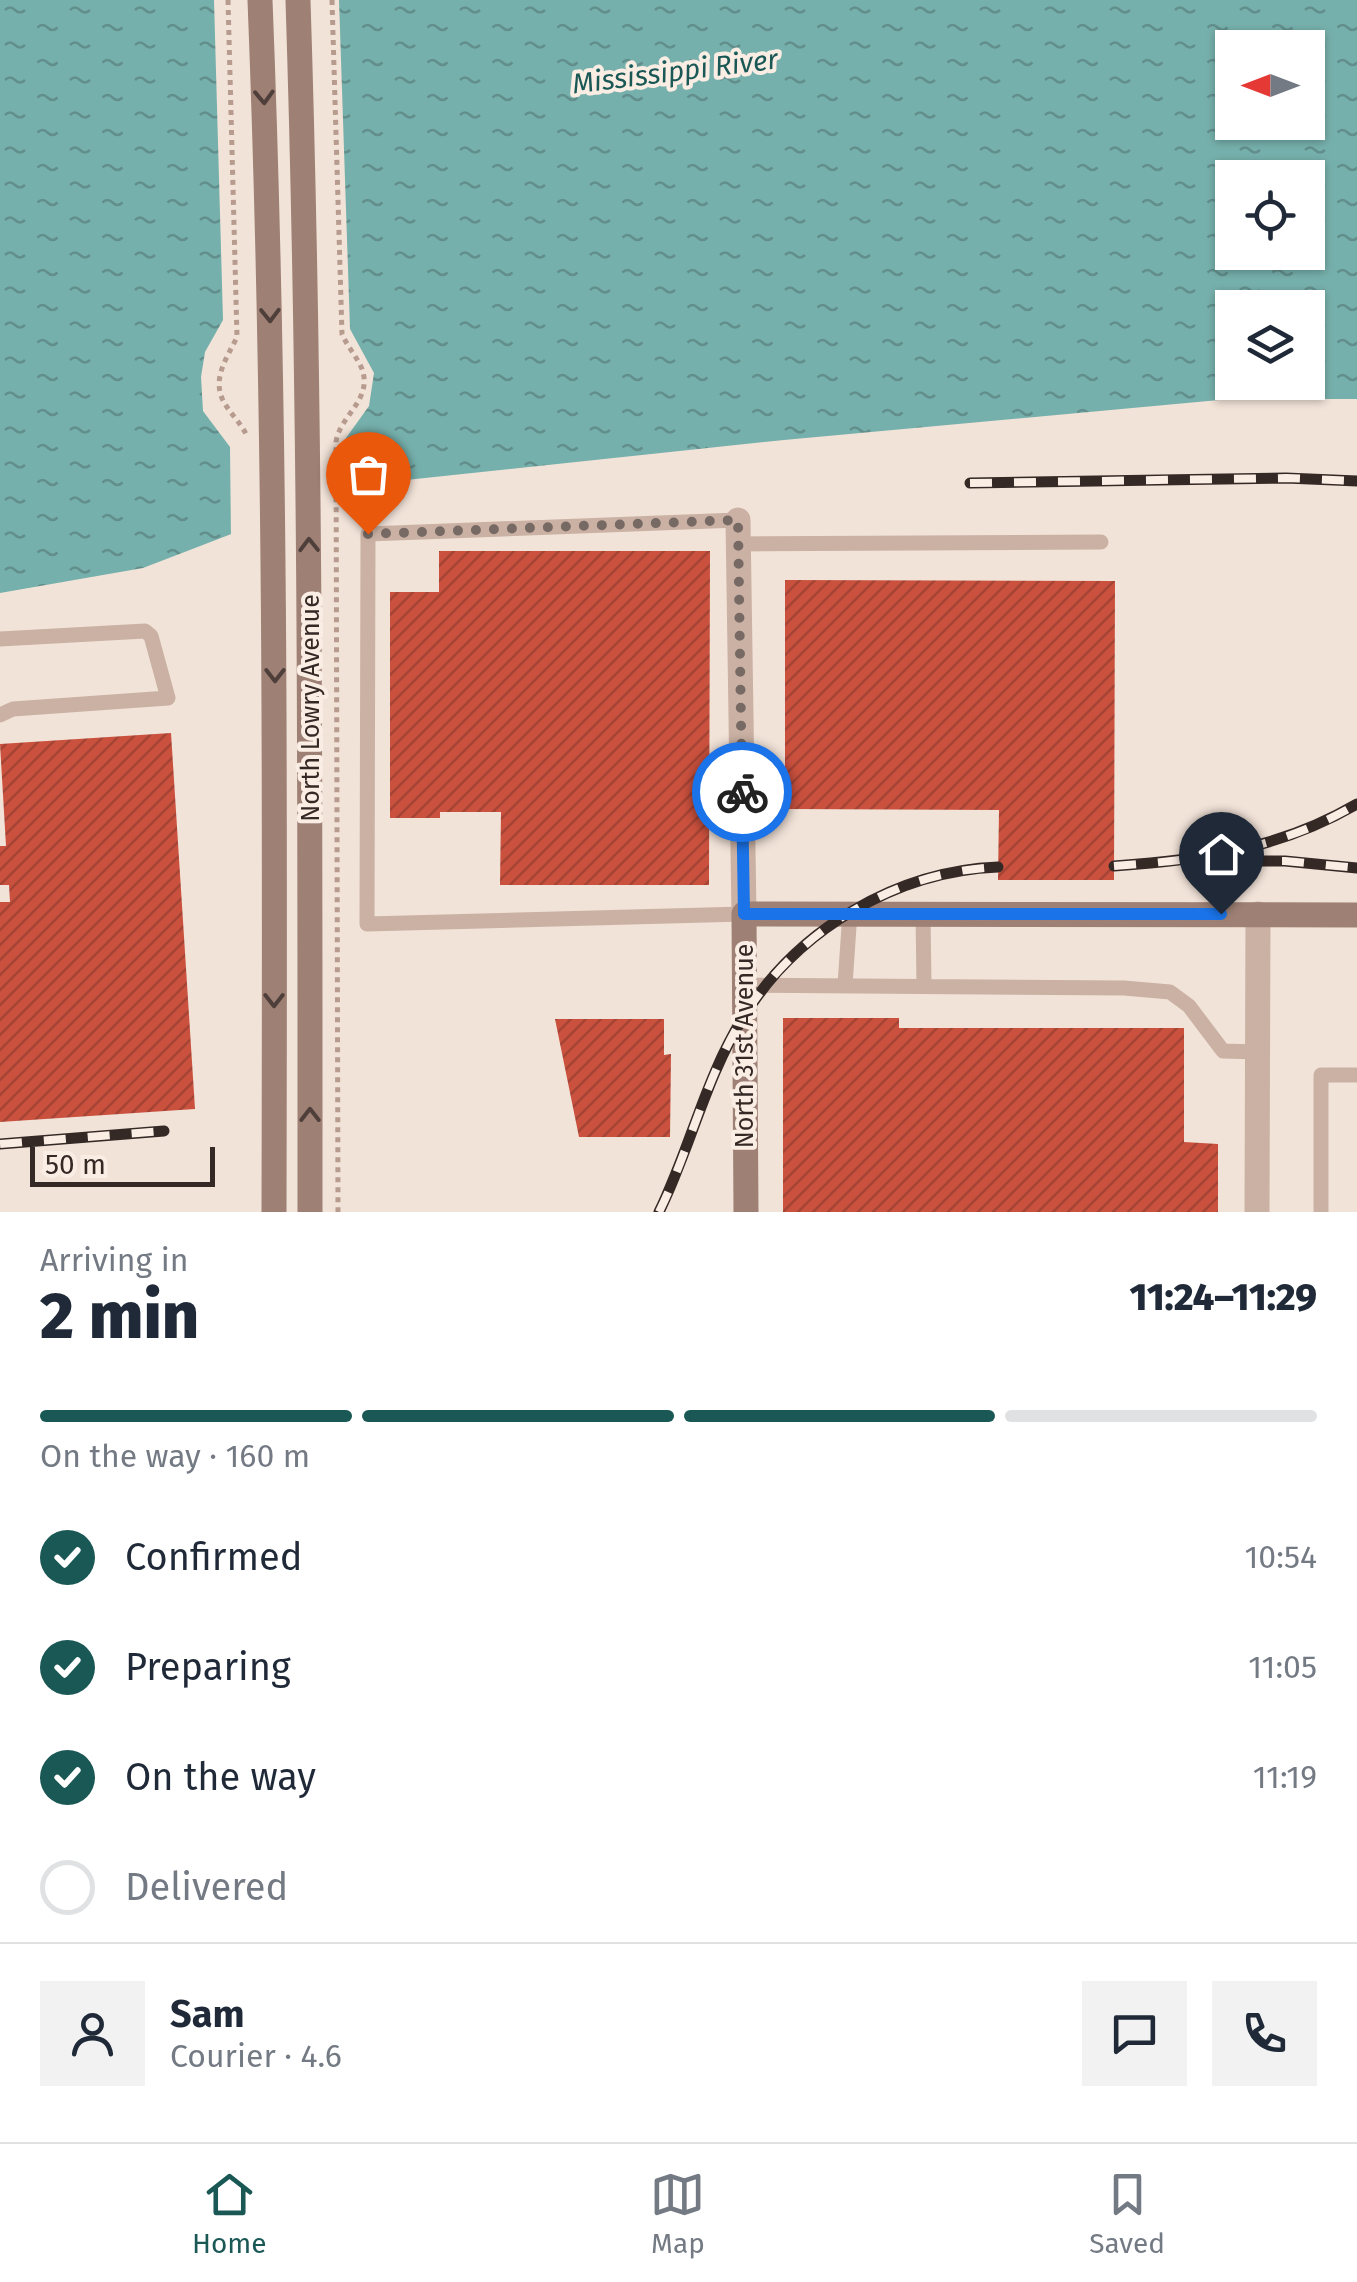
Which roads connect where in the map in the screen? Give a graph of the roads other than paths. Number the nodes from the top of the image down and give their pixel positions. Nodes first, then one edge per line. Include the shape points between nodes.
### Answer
1 (260, 0) edge
2 (298, 0) edge
3 (738, 532) junction
4 (1101, 542) dead end
5 (0, 638) edge
6 (0, 715) edge
7 (850, 912) junction
8 (923, 913) junction
9 (744, 914) junction
10 (1258, 914) junction
11 (1357, 914) edge
12 (743, 985) junction
13 (845, 985) junction
14 (924, 986) junction
15 (1258, 1052) junction
16 (1357, 1074) edge
17 (274, 1212) edge
18 (310, 1212) edge
19 (746, 1212) edge
20 (1258, 1212) edge
21 (1322, 1212) edge

1 -> 17 main road, North Lowry Avenue via 275,632
18 -> 2 main road, North Lowry Avenue via 310,630
3 - 4 lane
3 - 9 street, North 31st Avenue
3 - 9 lane via 368,534 368,924
5 - 6 lane via 145,630 168,698
7 - 8 main road
7 - 9 main road
7 - 13 lane
8 - 10 main road
8 - 14 lane
9 - 12 main road, North 31st Avenue
10 - 11 main road
10 - 15 street
12 - 13 lane
12 - 19 main road, North 31st Avenue
13 - 14 lane
14 - 15 lane via 1170,992 1223,1051
15 - 20 street
16 - 21 lane via 1321,1074

